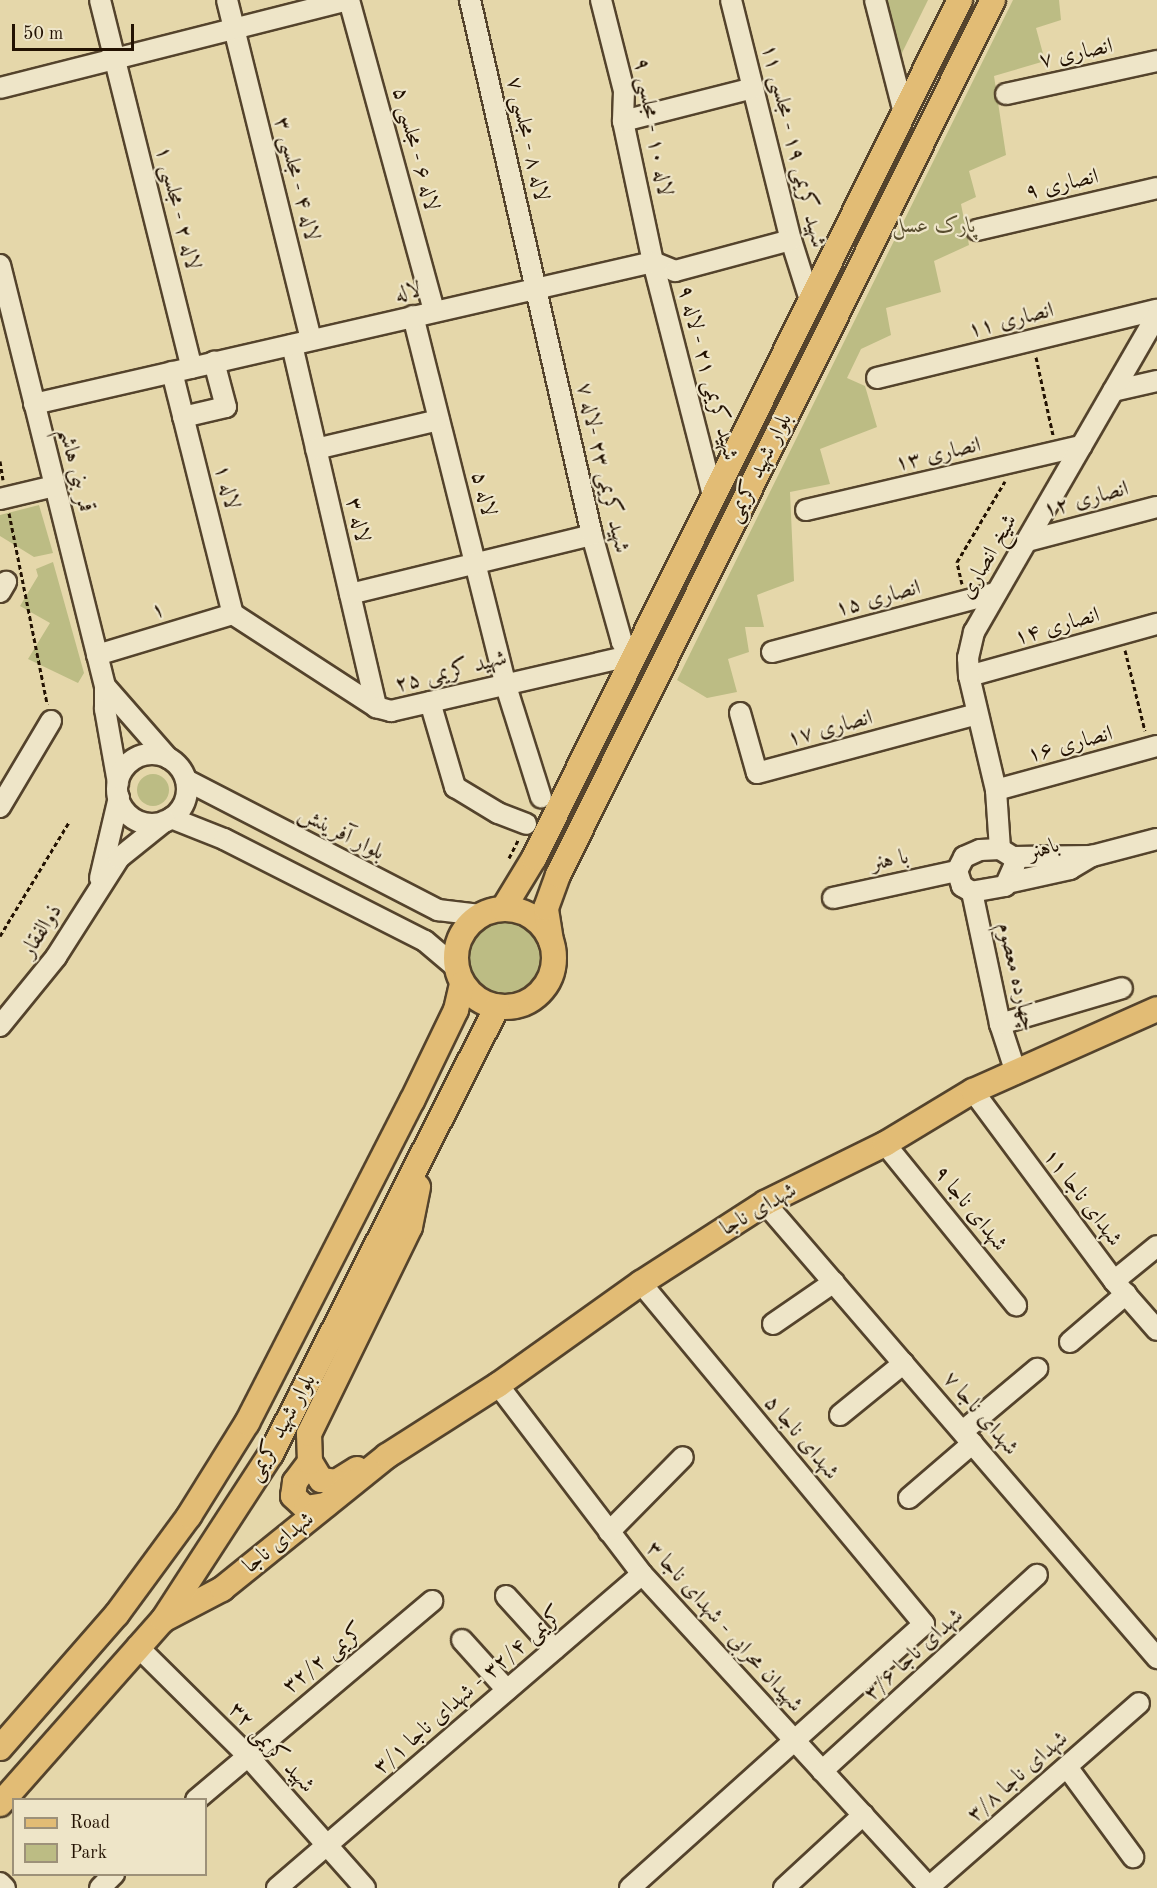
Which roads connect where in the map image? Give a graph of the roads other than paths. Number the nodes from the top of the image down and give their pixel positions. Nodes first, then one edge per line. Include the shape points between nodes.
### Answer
1 (100, 0) edge
2 (227, 0) edge
3 (349, 0) edge
4 (471, 0) edge
5 (601, 0) edge
6 (731, 0) edge
7 (874, 0) edge
8 (960, 0) edge
9 (993, 0) edge
10 (234, 29) junction
11 (115, 59) junction
12 (1157, 61) edge
13 (0, 88) edge
14 (753, 88) junction
15 (1006, 94) dead end
16 (904, 113) junction
17 (623, 121) junction
18 (1157, 188) edge
19 (977, 230) dead end
20 (791, 240) junction
21 (653, 262) junction
22 (0, 265) edge
23 (537, 288) junction
24 (811, 303) junction
25 (1157, 310) edge
26 (434, 311) junction
27 (1157, 315) edge
28 (413, 316) junction
29 (311, 340) junction
30 (292, 345) junction
31 (214, 362) junction
32 (192, 368) junction
33 (172, 372) junction
34 (877, 378) dead end
35 (1157, 381) edge
36 (1113, 391) junction
37 (34, 404) junction
38 (183, 417) junction
39 (439, 420) junction
40 (1082, 446) junction
41 (316, 449) junction
42 (54, 486) junction
43 (713, 495) junction
44 (3, 498) edge
45 (1157, 507) edge
46 (806, 510) dead end
47 (592, 535) junction
48 (1026, 541) junction
49 (476, 563) junction
50 (996, 593) junction
51 (350, 594) junction
52 (233, 614) junction
53 (1157, 624) edge
54 (772, 652) dead end
55 (634, 654) junction
56 (97, 655) junction
57 (969, 676) junction
58 (506, 683) junction
59 (105, 686) junction
60 (430, 702) junction
61 (376, 707) junction
62 (740, 713) dead end
63 (977, 714) junction
64 (51, 721) road end
65 (1153, 747) edge
66 (168, 758) junction
67 (186, 780) junction
68 (118, 790) junction
69 (996, 790) junction
70 (541, 797) dead end
71 (0, 807) edge
72 (168, 820) junction
73 (526, 824) dead end
74 (1157, 839) edge
75 (1006, 853) junction
76 (1092, 855) junction
77 (534, 858) junction
78 (957, 871) junction
79 (558, 875) junction
80 (1007, 883) junction
81 (98, 886) junction
82 (972, 892) junction
83 (833, 898) dead end
84 (491, 912) junction
85 (551, 941) junction
86 (460, 977) junction
87 (1122, 988) dead end
88 (497, 1007) junction
89 (1157, 1009) edge
90 (1000, 1024) junction
91 (0, 1026) edge
92 (441, 1041) junction
93 (470, 1060) junction
94 (1016, 1073) junction
95 (973, 1091) junction
96 (885, 1144) junction
97 (424, 1158) junction
98 (765, 1203) junction
99 (1157, 1246) edge
100 (834, 1282) junction
101 (641, 1283) junction
102 (1120, 1288) junction
103 (1016, 1305) dead end
104 (773, 1324) dead end
105 (1157, 1330) edge
106 (1070, 1342) dead end
107 (904, 1363) junction
108 (1037, 1369) dead end
109 (498, 1385) junction
110 (840, 1415) dead end
111 (968, 1437) junction
112 (387, 1456) junction
113 (683, 1457) dead end
114 (310, 1462) junction
115 (909, 1498) dead end
116 (326, 1505) junction
117 (609, 1532) junction
118 (642, 1574) junction
119 (1037, 1575) dead end
120 (506, 1596) dead end
121 (432, 1601) dead end
122 (163, 1620) junction
123 (462, 1640) dead end
124 (137, 1646) junction
125 (554, 1649) junction
126 (1157, 1658) edge
127 (507, 1690) junction
128 (1139, 1703) dead end
129 (795, 1740) junction
130 (0, 1748) edge
131 (246, 1754) junction
132 (1067, 1767) junction
133 (822, 1771) junction
134 (198, 1798) edge
135 (0, 1804) edge
136 (863, 1815) junction
137 (327, 1845) junction
138 (1133, 1857) dead end
139 (113, 1876) edge
140 (0, 1883) edge
141 (4, 1888) edge
142 (100, 1888) edge
143 (277, 1888) edge
144 (365, 1888) edge
145 (630, 1888) edge
146 (784, 1888) edge
147 (929, 1888) edge

1 - 11 street, لاله ۲ - مجلسی ۱
2 - 10 street, لاله ۴ - مجلسی ۳
3 - 10 street
3 - 26 street, لاله ۶ - مجلسی ۵
4 - 23 street, لاله ۸ - مجلسی ۷
5 - 17 street, لاله ۱۰ - مجلسی ۹ via 624,91
6 - 14 street, شهید کریمی ۱۹ - مجلسی ۱۱
7 - 16 street
8 - 16 main road, بلوار شهید کریمی
9 - 79 main road, بلوار شهید کریمی
10 - 11 street
10 - 29 street, لاله ۴ - مجلسی ۳
11 - 13 street
11 - 32 street, لاله ۲ - مجلسی ۱
12 - 15 street, انصاری ۷
14 - 17 street
14 - 20 street, شهید کریمی ۱۹ - مجلسی ۱۱
16 - 24 main road, بلوار شهید کریمی
17 - 21 street, لاله ۱۰ - مجلسی ۹
18 - 19 street, انصاری ۹
20 - 21 street, لاله via 675,271
20 - 24 street, شهید کریمی ۱۹ - مجلسی ۱۱
21 - 23 street, لاله
21 - 43 street, شهید کریمی ۲۱ - لاله ۹
22 - 37 street, قمر بنی هاشم
23 - 26 street, لاله
23 - 47 street, شهید کریمی ۲۳ -لاله ۷
24 - 43 main road, بلوار شهید کریمی
25 - 34 street, انصاری ۱۱
26 - 28 street, لاله
27 - 36 street, شیخ انصاری
28 - 29 street, لاله
28 - 39 street, لاله ۵
29 - 30 street, لاله
30 - 31 street, لاله
30 - 41 street, لاله ۳
31 - 32 street, لاله
31 - 38 street via 226,407
32 - 33 street, لاله
33 - 37 street, لاله
33 - 38 street, لاله ۱
35 - 36 street
36 - 40 street, شیخ انصاری
37 - 42 street, قمر بنی هاشم
38 - 52 street, لاله ۱
39 - 41 street
39 - 49 street, لاله ۵
40 - 46 street, انصاری ۱۳
40 - 48 street, شیخ انصاری
41 - 51 street, لاله ۳
42 - 44 street
42 - 56 street, قمر بنی هاشم
43 - 55 main road, بلوار شهید کریمی
45 - 48 street, انصاری ۱۲
47 - 49 street
47 - 55 street, شهید کریمی ۲۳ -لاله ۷ via 622,642
48 - 50 street, شیخ انصاری
49 - 51 street
49 - 58 street, لاله ۵
50 - 54 street, انصاری ۱۵
50 - 57 street, شیخ انصاری via 974,632 968,658
51 - 61 street, لاله ۳
52 - 56 street, ۱
52 - 61 street, شهید کریمی ۲۵
53 - 57 street, انصاری ۱۴
55 - 58 street, شهید کریمی ۲۵
55 - 77 main road, بلوار شهید کریمی
56 - 59 street, قمر بنی هاشم
57 - 63 street, شیخ انصاری
58 - 60 street, شهید کریمی ۲۵
58 - 70 street, لاله ۵
59 - 66 street
59 - 68 street
60 - 61 street, شهید کریمی ۲۵ via 391,711
60 - 73 street via 455,786 498,813
62 - 63 street, انصاری ۱۷ via 757,773
63 - 69 street, شیخ انصاری
64 - 71 street
65 - 69 street, انصاری ۱۶
66 - 67 street
66 - 68 street via 147,754 137,758 121,773
67 - 72 street via 184,801
67 - 84 street, بلوار آفرینش via 438,910
68 - 72 street via 136,820
68 - 81 street
69 - 75 street, شیخ انصاری
72 - 81 street via 133,843
72 - 86 street via 224,839 425,941
74 - 76 street, باهنر
75 - 76 street, باهنر
75 - 78 street via 971,853 959,863
75 - 80 street via 1015,871
76 - 80 street, باهنر via 1070,868
77 - 79 main road via 530,875 533,880 548,885
77 - 84 main road, بلوار شهید کریمی
78 - 82 street via 962,886
78 - 83 street, با هنر
79 - 85 main road, بلوار شهید کریمی via 546,908
80 - 82 street via 988,892
81 - 91 street, ذوالفقار via 56,957
82 - 90 street, چهارده معصوم
84 - 85 main road via 532,917
84 - 86 main road via 462,934 457,946
85 - 88 main road via 554,955 547,984 525,1003
86 - 88 main road via 483,1003
86 - 92 main road, بلوار شهید کریمی via 456,1010
87 - 90 street
88 - 93 main road, بلوار شهید کریمی
89 - 94 main road, شهدای ناجا
90 - 94 street, چهارده معصوم
92 - 93 main road via 449,1037 463,1041
92 - 130 main road, بلوار شهید کریمی via 252,1413 206,1488 117,1614
93 - 97 main road, بلوار شهید کریمی
94 - 95 main road, شهدای ناجا
95 - 96 main road, شهدای ناجا
95 - 102 street, شهدای ناجا ۱۱
96 - 98 main road, شهدای ناجا
96 - 103 street, شهدای ناجا ۹
97 - 114 main road via 410,1227 317,1414 307,1446
97 - 122 main road, بلوار شهید کریمی via 271,1454
98 - 100 street, شهدای ناجا ۷
98 - 101 main road, شهدای ناجا
99 - 102 street
100 - 104 street
100 - 107 street, شهدای ناجا ۷
101 - 109 main road, شهدای ناجا
101 - 129 street, شهدای ناجا ۵ via 924,1624
102 - 105 street, شهدای ناجا ۱۱
102 - 106 street
107 - 110 street
107 - 111 street, شهدای ناجا ۷
108 - 111 street
109 - 112 main road, شهدای ناجا
109 - 117 street, شهیدان محرابی - شهدای ناجا ۳
111 - 115 street
111 - 126 street, شهدای ناجا ۷
112 - 114 main road, شهدای ناجا via 336,1482 321,1480
112 - 116 main road, شهدای ناجا
113 - 117 street
114 - 116 main road via 295,1482 293,1496 306,1508
116 - 122 main road, شهدای ناجا via 222,1589
117 - 118 street, شهیدان محرابی - شهدای ناجا ۳
118 - 125 street, کریمی ۳۲/۴ - شهدای ناجا ۳/۱
118 - 129 street, شهیدان محرابی - شهدای ناجا ۳
119 - 133 street, شهدای ناجا ۳/۶
120 - 125 street
121 - 131 street, کریمی ۳۲/۲
122 - 124 main road, بلوار شهید کریمی
123 - 127 street
124 - 131 street, شهید کریمی ۳۲
124 - 135 main road, بلوار شهید کریمی
125 - 127 street, کریمی ۳۲/۴ - شهدای ناجا ۳/۱
127 - 137 street, کریمی ۳۲/۴ - شهدای ناجا ۳/۱
128 - 132 street, شهدای ناجا ۳/۸
129 - 133 street, شهیدان محرابی - شهدای ناجا ۳
129 - 145 street
131 - 134 street, کریمی ۳۲/۲
131 - 137 street, شهید کریمی ۳۲
132 - 138 street
132 - 147 street, شهدای ناجا ۳/۸
133 - 136 street, شهیدان محرابی - شهدای ناجا ۳
136 - 146 street
136 - 147 street, شهیدان محرابی - شهدای ناجا ۳
137 - 143 street, کریمی ۳۲/۴ - شهدای ناجا ۳/۱
137 - 144 street, شهید کریمی ۳۲
139 - 142 street
140 - 141 street

